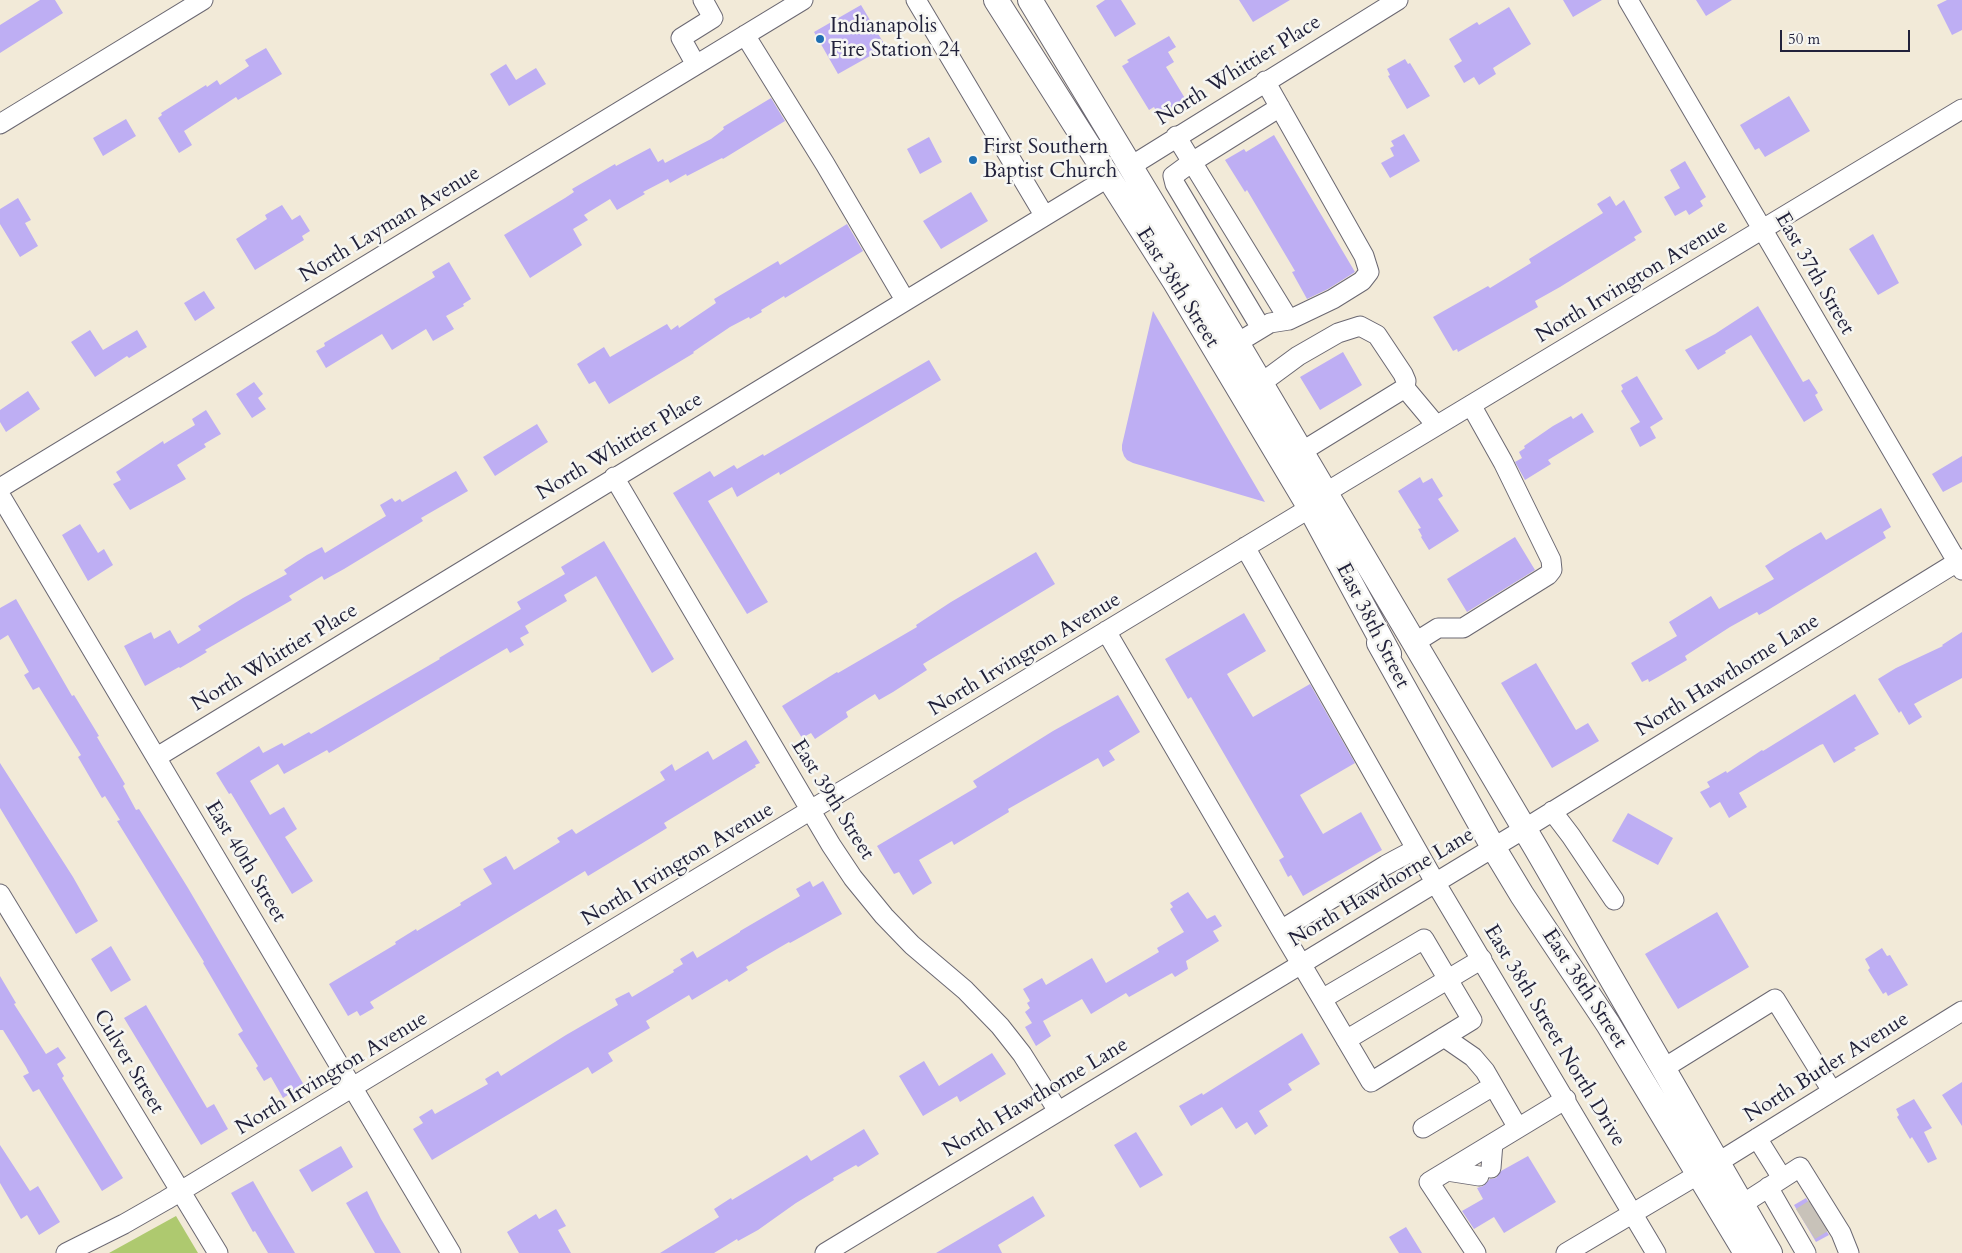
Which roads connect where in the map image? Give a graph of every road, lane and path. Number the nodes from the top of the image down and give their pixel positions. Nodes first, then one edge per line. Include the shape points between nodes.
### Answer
1 (203, 0) edge
2 (703, 0) edge
3 (803, 0) edge
4 (916, 0) edge
5 (996, 0) edge
6 (1030, 0) edge
7 (1398, 0) edge
8 (1628, 0) edge
9 (745, 35) junction
10 (696, 65) junction
11 (1266, 81) junction
12 (1280, 107) junction
13 (1962, 109) edge
14 (0, 124) edge
15 (1176, 136) junction
16 (1192, 162) junction
17 (1131, 166) junction
18 (1109, 177) junction
19 (1044, 215) junction
20 (1762, 229) junction
21 (905, 300) junction
22 (1289, 320) junction
23 (1261, 328) junction
24 (1237, 342) junction
25 (1260, 384) junction
26 (1405, 388) junction
27 (1471, 405) junction
28 (1436, 426) junction
29 (1301, 452) junction
30 (614, 477) junction
31 (0, 488) edge
32 (0, 495) edge
33 (1317, 501) junction
34 (1245, 547) junction
35 (1960, 563) edge
36 (1106, 631) junction
37 (1414, 643) junction
38 (156, 757) junction
39 (810, 811) junction
40 (1552, 811) junction
41 (1524, 829) junction
42 (1493, 847) junction
43 (1416, 849) junction
44 (1435, 882) junction
45 (0, 894) edge
46 (1614, 900) dead end
47 (1281, 930) junction
48 (1482, 959) junction
49 (1301, 964) junction
50 (1448, 979) junction
51 (1322, 999) junction
52 (1962, 1011) edge
53 (1444, 1037) junction
54 (1346, 1040) junction
55 (1664, 1068) junction
56 (1493, 1086) junction
57 (354, 1088) junction
58 (1832, 1091) junction
59 (1566, 1099) junction
60 (1058, 1111) junction
61 (1423, 1128) dead end
62 (1518, 1128) junction
63 (1757, 1138) junction
64 (1493, 1143) junction
65 (1708, 1168) junction
66 (1447, 1171) junction
67 (1775, 1182) junction
68 (180, 1191) junction
69 (1741, 1205) junction
70 (1633, 1213) junction
71 (1801, 1233) edge
72 (66, 1253) edge
73 (218, 1253) edge
74 (451, 1253) edge
75 (825, 1253) edge
76 (1476, 1253) edge
77 (1566, 1253) edge
78 (1656, 1253) edge
79 (1746, 1253) edge
80 (1770, 1253) edge
81 (1849, 1253) edge

1 - 14 street
2 - 10 street via 714,18 681,38
3 - 9 street, North Layman Avenue
4 - 19 street
5 - 18 main road, East 38th Street
6 - 17 main road, East 38th Street
7 - 11 street, North Whittier Place
8 - 20 street, East 37th Street
9 - 10 street, North Layman Avenue
9 - 21 street
10 - 31 street, North Layman Avenue
11 - 12 street
11 - 15 street, North Whittier Place
12 - 16 street
12 - 22 street via 1364,256 1369,272 1362,281 1334,299
13 - 20 street, North Irvington Avenue
15 - 16 street
15 - 17 street, North Whittier Place
16 - 22 street
16 - 23 street via 1173,176 1175,184
17 - 24 main road, East 38th Street
18 - 19 street, North Whittier Place
18 - 33 main road, East 38th Street
19 - 21 street, North Whittier Place
20 - 27 street, North Irvington Avenue
20 - 35 street, East 37th Street
21 - 30 street, North Whittier Place
22 - 23 street
23 - 24 street
24 - 25 main road, East 38th Street
25 - 26 street via 1298,356 1338,333 1360,326 1377,335 1403,374
25 - 29 main road, East 38th Street
26 - 28 street
26 - 29 street
27 - 28 street, North Irvington Avenue
27 - 37 street via 1503,462 1551,560 1552,570 1463,628 1438,628
28 - 33 street, North Irvington Avenue
29 - 33 main road, East 38th Street
30 - 38 street, North Whittier Place
30 - 39 street, East 39th Street
32 - 38 street, East 40th Street
33 - 34 street, North Irvington Avenue
33 - 37 main road, East 38th Street
33 - 42 main road, East 38th Street via 1389,654 1379,643
34 - 36 street, North Irvington Avenue
34 - 43 street, East 38th Street North Drive
35 - 40 street, North Hawthorne Lane
36 - 39 street, North Irvington Avenue
36 - 47 street
37 - 41 main road, East 38th Street
38 - 57 street, East 40th Street
39 - 57 street, North Irvington Avenue
39 - 60 street, East 39th Street via 853,878 884,916 966,990 1000,1026
40 - 41 street, North Hawthorne Lane
40 - 46 street
41 - 42 street, North Hawthorne Lane
41 - 55 main road, East 38th Street
42 - 44 street, North Hawthorne Lane
42 - 65 main road, East 38th Street via 1608,1024
43 - 44 street, East 38th Street North Drive
43 - 47 street
44 - 48 street, East 38th Street North Drive
44 - 49 street, North Hawthorne Lane
45 - 68 street, Culver Street
47 - 49 street
48 - 50 street
48 - 59 street, East 38th Street North Drive
49 - 51 street
49 - 60 street, North Hawthorne Lane
50 - 51 street via 1424,939
50 - 53 street via 1472,1020
50 - 54 street
51 - 54 street
52 - 58 street, North Butler Avenue
53 - 54 street via 1371,1082
53 - 56 street via 1473,1057
55 - 58 street via 1775,999
55 - 65 main road, East 38th Street
56 - 61 street
56 - 62 street
57 - 68 street, North Irvington Avenue
57 - 74 street, East 40th Street
58 - 63 street, North Butler Avenue
59 - 62 street
59 - 70 street, East 38th Street North Drive
60 - 75 street, North Hawthorne Lane
62 - 64 street
63 - 65 street, North Butler Avenue
63 - 67 street
64 - 66 street
64 - 66 street via 1485,1172
65 - 69 main road, East 38th Street
65 - 70 street, North Butler Avenue
65 - 79 main road, East 38th Street
66 - 76 street via 1429,1182
67 - 69 street
67 - 71 street
67 - 81 street via 1800,1167 1841,1233
68 - 72 street, North Irvington Avenue
68 - 73 street, Culver Street
69 - 80 main road, East 38th Street
70 - 77 street, North Butler Avenue
70 - 78 street, East 38th Street North Drive

